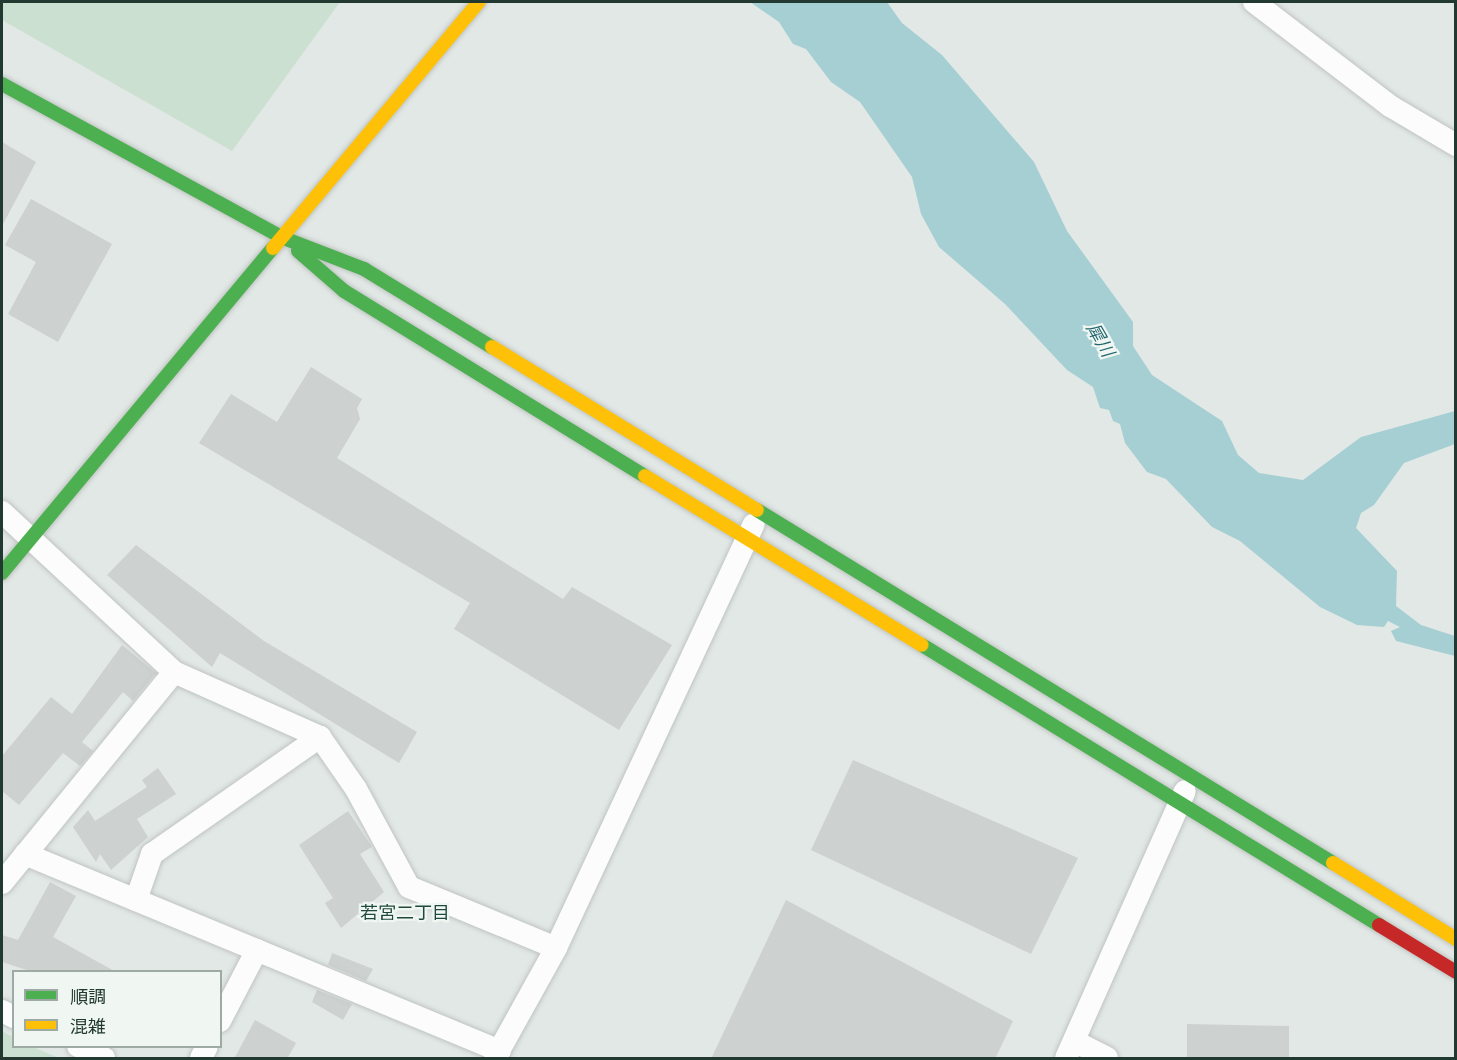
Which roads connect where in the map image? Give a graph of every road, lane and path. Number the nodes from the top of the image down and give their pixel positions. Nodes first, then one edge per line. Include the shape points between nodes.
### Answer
1 (479, 2) edge
2 (1254, 2) edge
3 (2, 84) edge
4 (1455, 145) edge
5 (281, 237) junction
6 (2, 512) edge
7 (759, 513) junction
8 (32, 538) junction
9 (746, 540) junction
10 (2, 573) edge
11 (174, 672) junction
12 (320, 737) junction
13 (1190, 779) junction
14 (1180, 803) junction
15 (25, 854) junction
16 (2, 883) edge
17 (136, 900) junction
18 (1455, 939) edge
19 (556, 948) junction
20 (258, 950) junction
21 (1455, 972) edge
22 (222, 1017) edge
23 (80, 1048) edge
24 (1070, 1050) edge
25 (498, 1055) edge
26 (104, 1059) edge
27 (1107, 1059) edge

1 - 5 street
2 - 4 street via 1390,106
3 - 5 street
5 - 7 street via 364,269
5 - 8 street
5 - 9 street via 344,291
6 - 8 street
7 - 9 street
7 - 13 street
8 - 10 street
8 - 11 street
9 - 14 street
9 - 19 street
11 - 12 street
11 - 15 street
12 - 17 street via 152,854
12 - 19 street via 362,799 410,887
13 - 14 street
13 - 18 street
14 - 21 street
14 - 24 street
15 - 16 street
15 - 17 street
17 - 20 street
19 - 25 street
20 - 22 street
20 - 25 street
23 - 26 street
24 - 27 street

